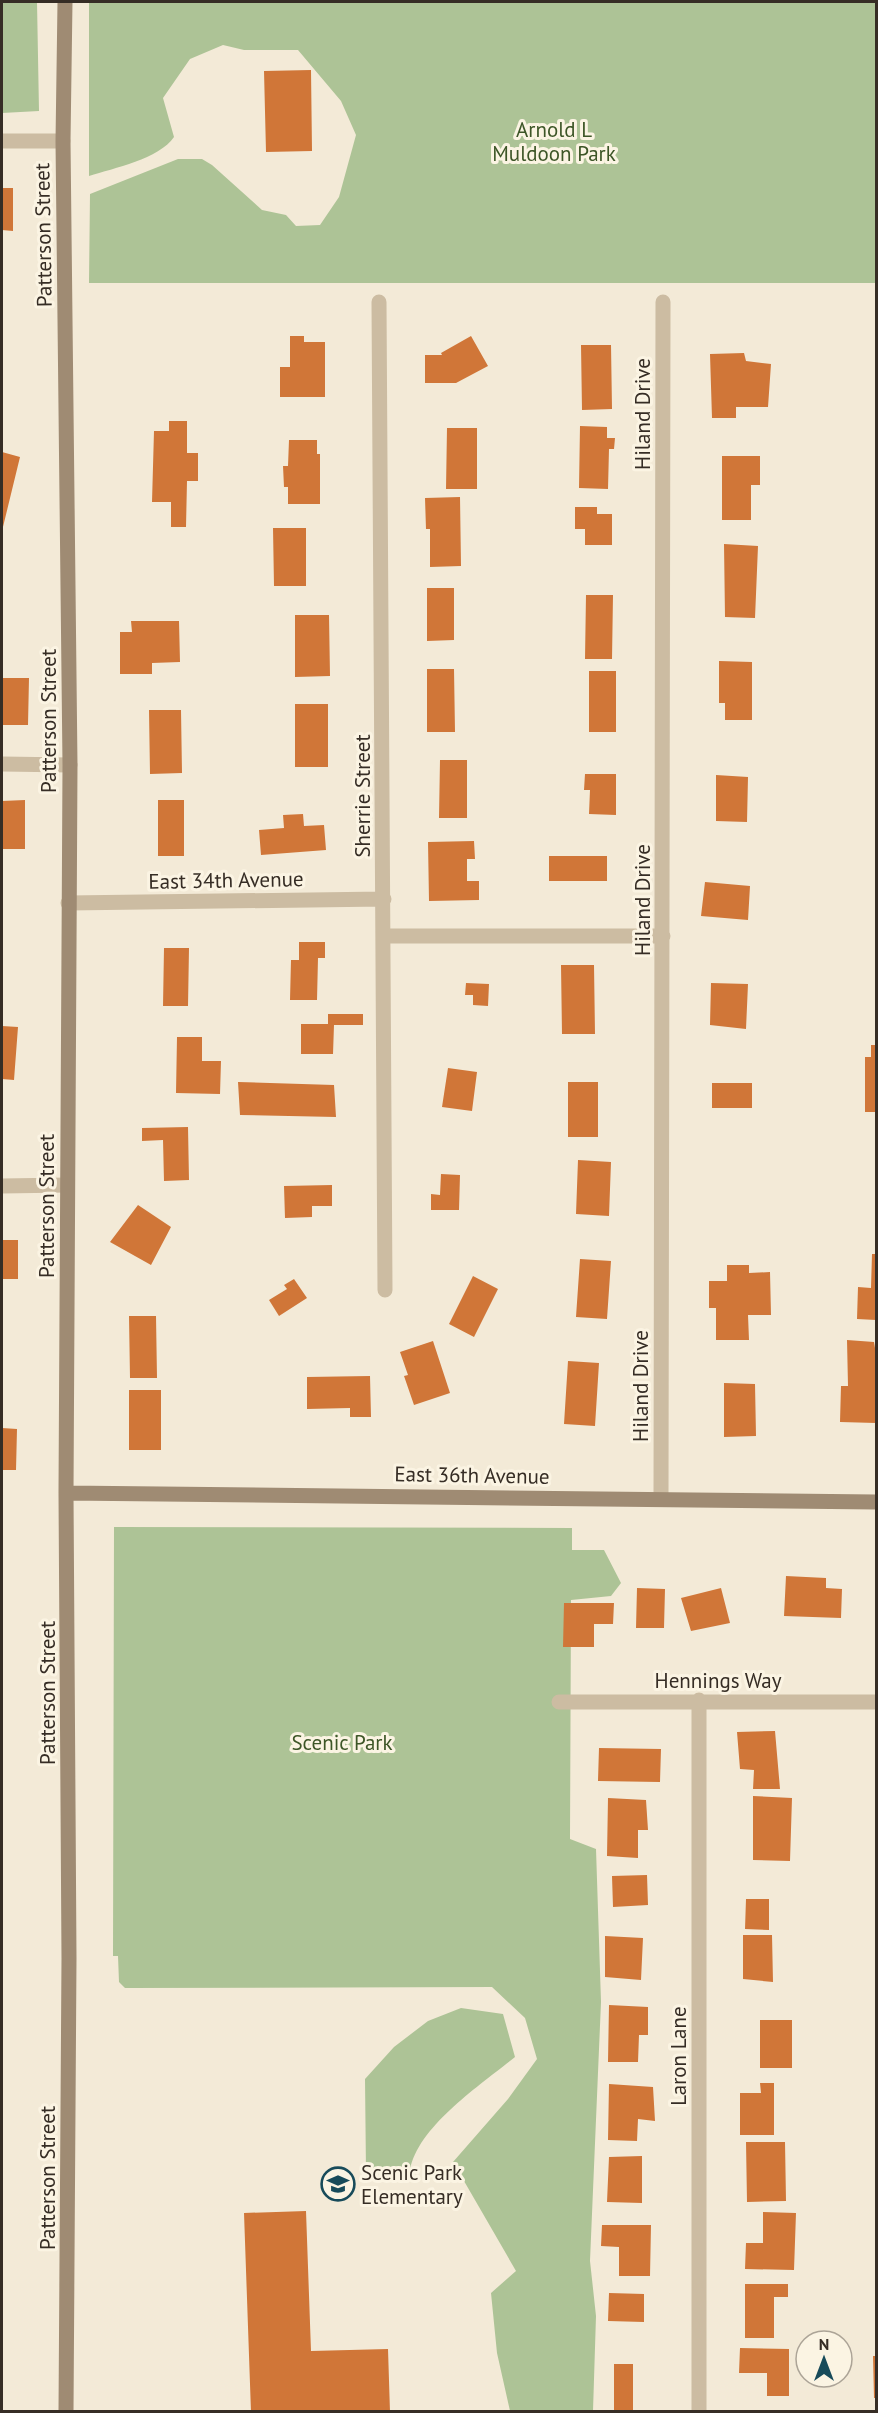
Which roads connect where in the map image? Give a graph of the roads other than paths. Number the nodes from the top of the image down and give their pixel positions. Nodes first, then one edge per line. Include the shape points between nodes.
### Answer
1 (65, 2) edge
2 (2, 141) edge
3 (63, 141) junction
4 (380, 302) dead end
5 (663, 302) dead end
6 (2, 765) edge
7 (70, 765) junction
8 (384, 899) junction
9 (68, 903) junction
10 (383, 936) junction
11 (663, 936) junction
12 (67, 1185) junction
13 (2, 1186) edge
14 (385, 1290) dead end
15 (66, 1493) junction
16 (661, 1499) junction
17 (876, 1502) edge
18 (699, 1700) junction
19 (559, 1702) dead end
20 (876, 1702) edge
21 (66, 2412) edge
22 (699, 2412) edge

1 - 3 street, Patterson Street
2 - 3 street
3 - 7 street, Patterson Street
4 - 8 street, Sherrie Street
5 - 11 street, Hiland Drive
6 - 7 street
7 - 9 street, Patterson Street
8 - 9 street, East 34th Avenue
8 - 10 street, Sherrie Street
9 - 12 street, Patterson Street
10 - 11 street
10 - 14 street, Sherrie Street
11 - 16 street, Hiland Drive
12 - 13 street
12 - 15 street, Patterson Street
15 - 16 street, East 36th Avenue
15 - 21 street, Patterson Street
16 - 17 street, East 36th Avenue
18 - 19 street, Hennings Way
18 - 20 street, Hennings Way
18 - 22 street, Laron Lane

